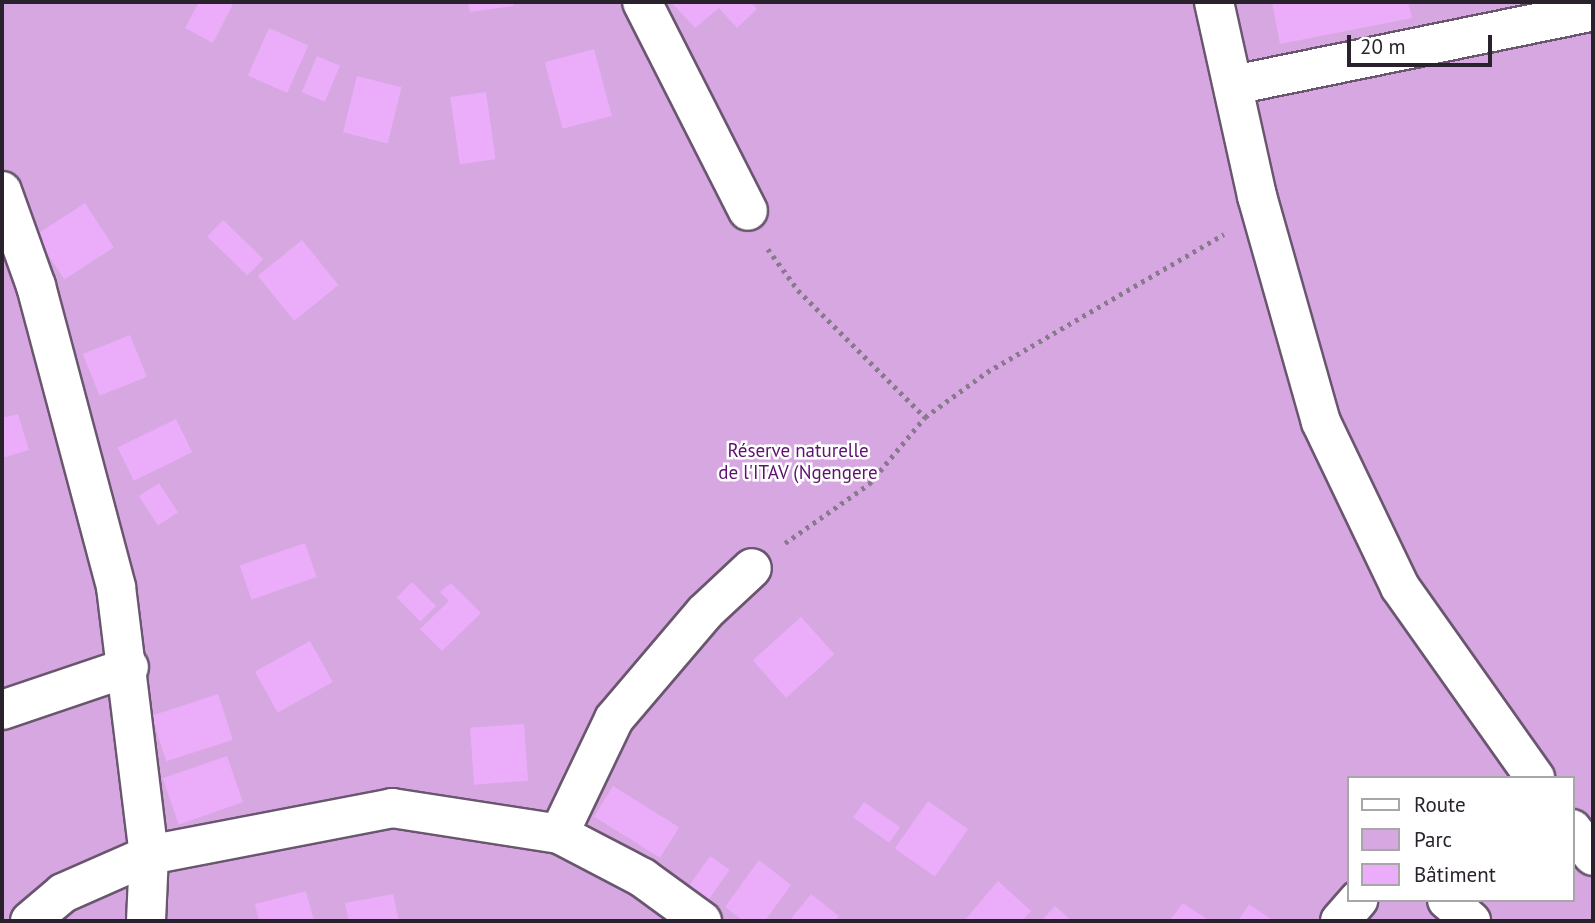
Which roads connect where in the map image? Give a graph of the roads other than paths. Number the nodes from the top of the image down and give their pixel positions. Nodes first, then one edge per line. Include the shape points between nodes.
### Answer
1 (642, 2) edge
2 (1214, 2) edge
3 (1593, 11) edge
4 (1234, 85) junction
5 (2, 191) edge
6 (748, 212) road end
7 (752, 568) road end
8 (129, 667) junction
9 (2, 710) edge
10 (1534, 776) edge
11 (1574, 832) edge
12 (559, 834) junction
13 (1574, 851) edge
14 (149, 855) junction
15 (1593, 857) edge
16 (1356, 902) edge
17 (1449, 902) edge
18 (30, 921) edge
19 (146, 921) edge
20 (702, 921) edge
21 (1340, 921) edge
22 (1471, 921) edge

1 - 6 street
2 - 4 street
3 - 4 street
4 - 10 street via 1263,217 1321,422 1400,587
5 - 8 street via 36,286 87,464
7 - 12 street via 705,612 614,719
8 - 9 street
8 - 14 street
11 - 15 street
12 - 14 street via 392,808
12 - 20 street via 643,878
13 - 15 street
14 - 18 street via 63,893
14 - 19 street
16 - 21 street
17 - 22 street

